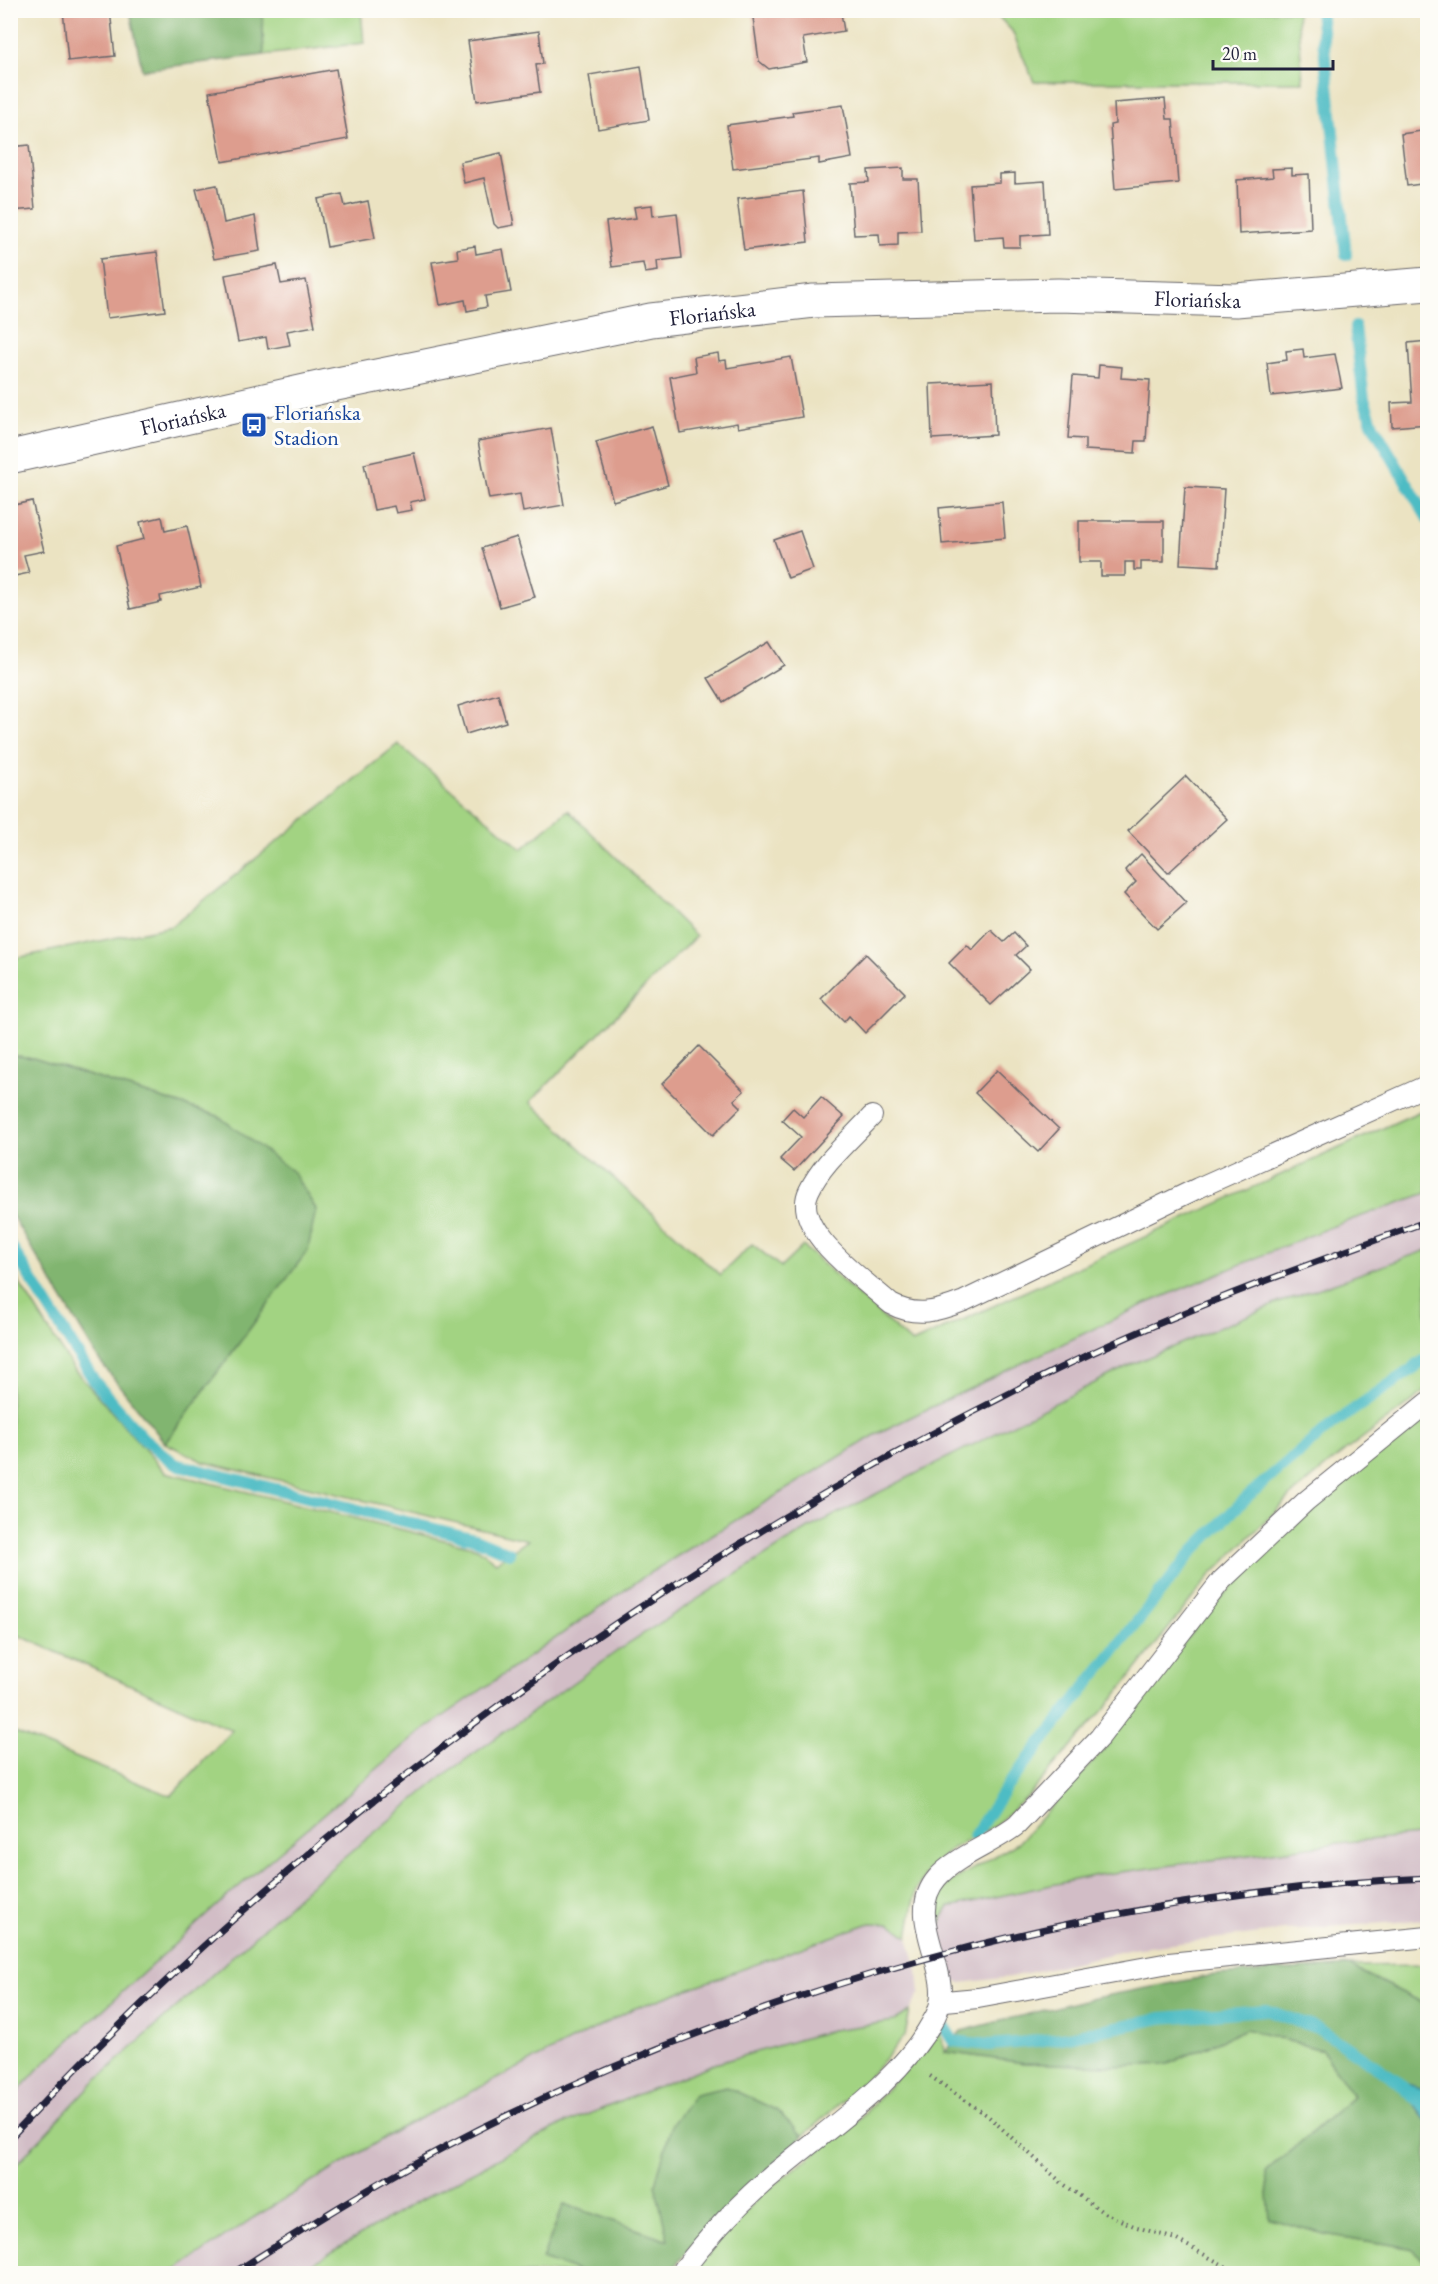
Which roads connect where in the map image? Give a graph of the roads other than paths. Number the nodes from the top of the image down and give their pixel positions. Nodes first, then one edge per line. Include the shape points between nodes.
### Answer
1 (1428, 284) edge
2 (10, 458) edge
3 (1428, 1085) edge
4 (872, 1116) dead end
5 (1428, 1402) edge
6 (1428, 1937) edge
7 (945, 2001) dead end
8 (680, 2274) edge

1 - 2 street, Floriańska via 1236,300 1058,295 814,301 651,320 327,386
3 - 4 lane via 1198,1188 964,1301 929,1313 903,1311 891,1304 817,1237 806,1211 806,1200 815,1181
5 - 8 lane via 1306,1501 1221,1581 1100,1737 1017,1826 936,1879 926,1903 926,1921 941,1986 936,2016 905,2058 852,2112 784,2164 701,2246
6 - 7 lane via 1169,1963

